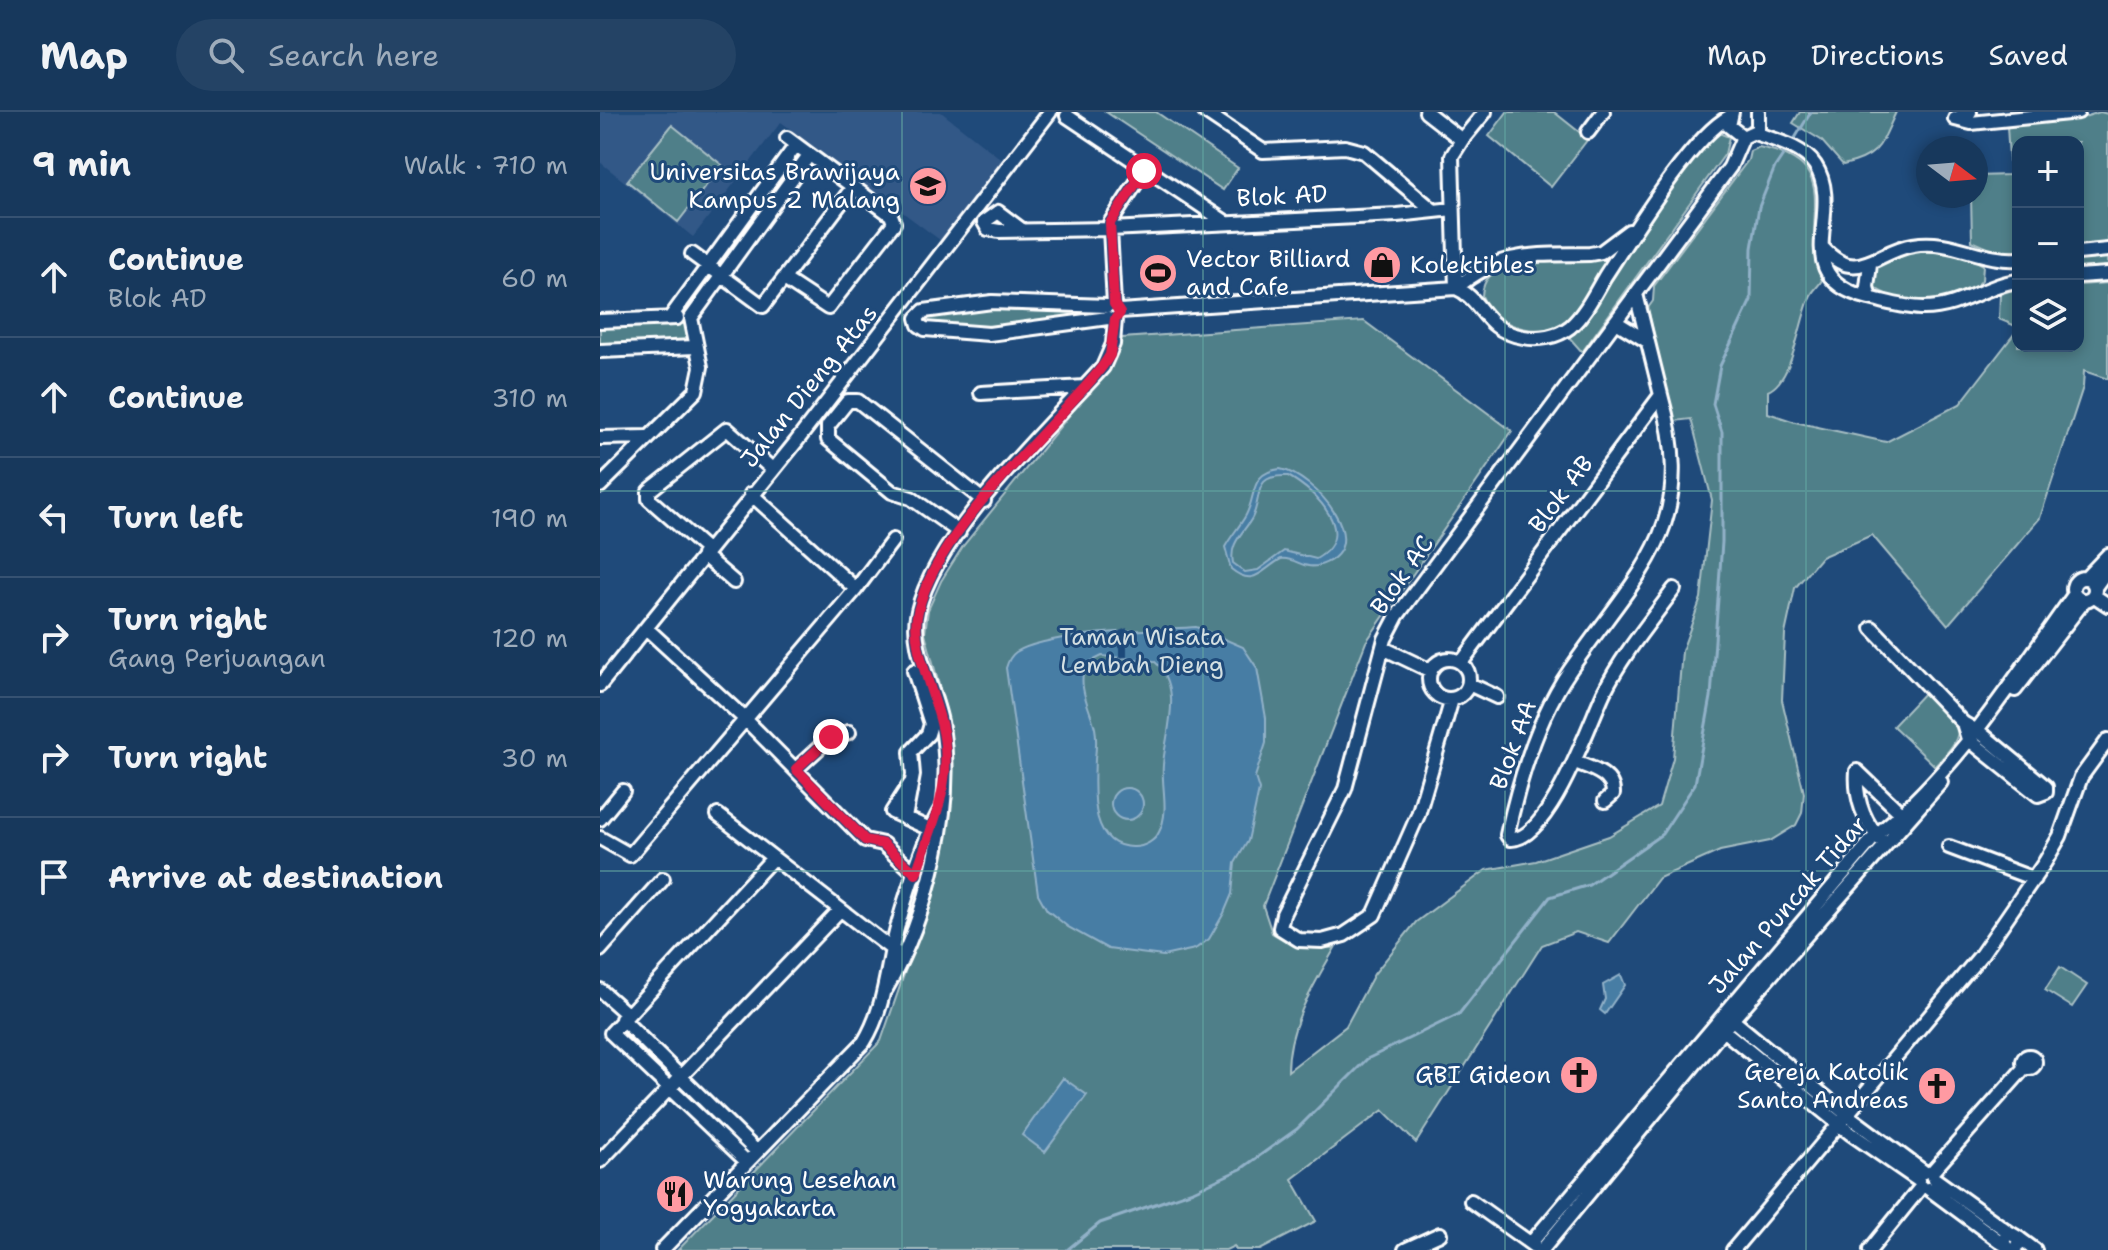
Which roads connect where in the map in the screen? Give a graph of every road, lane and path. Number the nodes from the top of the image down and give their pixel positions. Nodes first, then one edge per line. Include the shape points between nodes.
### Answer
1 (1050, 112) edge
2 (1205, 112) edge
3 (1426, 112) edge
4 (1485, 112) edge
5 (1603, 112) edge
6 (1758, 112) edge
7 (1970, 112) edge
8 (2078, 112) edge
9 (1731, 114) edge
10 (1067, 116) dead end
11 (1588, 132) dead end
12 (1749, 135) junction
13 (1462, 140) junction
14 (809, 155) junction
15 (1144, 171) junction
16 (853, 187) junction
17 (1453, 209) junction
18 (1434, 211) junction
19 (1224, 221) junction
20 (1639, 222) junction
21 (1022, 230) dead end
22 (1111, 235) junction
23 (1823, 248) junction
24 (2108, 250) edge
25 (1601, 252) junction
26 (2084, 252) edge
27 (692, 254) dead end
28 (2012, 259) edge
29 (1614, 262) junction
30 (1870, 264) junction
31 (708, 266) junction
32 (2108, 274) edge
33 (720, 275) junction
34 (2084, 276) edge
35 (784, 279) junction
36 (2012, 281) edge
37 (1456, 288) junction
38 (1636, 294) junction
39 (1870, 298) junction
40 (1113, 312) junction
41 (670, 318) junction
42 (691, 318) junction
43 (600, 321) edge
44 (1616, 322) junction
45 (1647, 341) junction
46 (695, 347) junction
47 (600, 351) edge
48 (1085, 387) junction
49 (981, 393) dead end
50 (1661, 395) junction
51 (647, 437) junction
52 (600, 438) edge
53 (772, 469) junction
54 (600, 486) edge
55 (751, 494) junction
56 (984, 501) junction
57 (959, 532) junction
58 (893, 540) dead end
59 (705, 552) junction
60 (2108, 555) edge
61 (2108, 569) edge
62 (734, 582) dead end
63 (856, 589) junction
64 (1674, 589) dead end
65 (2086, 591) junction
66 (2108, 605) edge
67 (1872, 628) dead end
68 (647, 629) junction
69 (1383, 648) junction
70 (1461, 663) junction
71 (914, 671) dead end
72 (1431, 671) junction
73 (1469, 684) junction
74 (600, 685) edge
75 (1497, 697) dead end
76 (1452, 699) junction
77 (745, 719) junction
78 (849, 732) dead end
79 (1975, 737) junction
80 (2108, 740) edge
81 (1575, 762) junction
82 (796, 769) junction
83 (623, 791) dead end
84 (1605, 801) dead end
85 (718, 815) dead end
86 (1906, 818) junction
87 (600, 819) edge
88 (935, 826) junction
89 (600, 838) edge
90 (1881, 839) junction
91 (1949, 847) dead end
92 (772, 859) junction
93 (916, 874) junction
94 (663, 879) dead end
95 (2034, 879) junction
96 (840, 910) junction
97 (600, 950) edge
98 (898, 954) junction
99 (600, 990) edge
100 (1728, 1016) junction
101 (625, 1017) junction
102 (1718, 1027) junction
103 (2033, 1057) dead end
104 (682, 1075) junction
105 (670, 1088) junction
106 (1842, 1118) junction
107 (757, 1152) junction
108 (600, 1161) edge
109 (747, 1162) junction
110 (1926, 1180) junction
111 (1471, 1201) dead end
112 (1440, 1234) dead end
113 (2011, 1246) edge
114 (1538, 1248) edge
115 (662, 1250) edge
116 (1405, 1250) edge
117 (1733, 1250) edge
118 (1870, 1250) edge
119 (2035, 1250) edge

1 - 53 street, Jalan Dieng Atas
2 - 18 street via 1263,151 1345,147 1364,152
3 - 13 street
4 - 13 street
5 - 11 street
6 - 12 street, Blok AC via 1761,121
7 - 8 street via 1955,119 1971,123
9 - 12 street via 1731,130
9 - 20 street via 1708,133
10 - 15 street, Blok AD
12 - 23 street via 1798,151 1819,172
12 - 38 street, Blok AC
13 - 17 street via 1452,156
14 - 16 street
14 - 31 street via 792,142
14 - 33 street
15 - 19 street, Blok AD
15 - 22 street via 1110,223
16 - 35 street
16 - 35 street via 894,219 884,239 828,308
17 - 18 street, Blok AD
17 - 37 street
18 - 19 street, Blok AD
19 - 22 street, Blok AD
20 - 25 street
20 - 29 street
21 - 22 street, Blok AD
22 - 40 street
23 - 30 street via 1842,265
23 - 39 street via 1825,269 1841,287
24 - 26 street
25 - 29 street
25 - 37 street via 1512,257 1474,273
27 - 31 street
28 - 30 street via 1932,243 1903,247
29 - 37 street via 1576,321 1547,337 1521,337 1493,325
30 - 39 street
31 - 33 street
31 - 41 street
32 - 34 street
33 - 35 street via 763,306
33 - 42 street
36 - 39 street via 1932,307
37 - 40 street
38 - 44 street, Blok AC
38 - 45 street
40 - 40 street via 982,334 925,329 917,318 924,311 982,302
40 - 48 street via 1110,355
41 - 42 street
41 - 43 street
42 - 46 street
44 - 45 street
44 - 69 street, Blok AC via 1397,616
45 - 50 street
46 - 47 street
46 - 51 street via 701,374 696,391
48 - 49 street
48 - 56 street
50 - 70 street, Blok AB
50 - 81 street, Blok AA via 1674,476 1664,530 1643,571 1555,695 1518,791 1510,839 1522,836 1547,809
51 - 52 street
51 - 54 street
53 - 55 street, Jalan Dieng Atas
53 - 59 street via 727,429 650,490 649,499
55 - 59 street, Jalan Dieng Atas
55 - 63 street
56 - 57 street
56 - 57 street via 858,401 848,401 828,426 828,439 892,492 911,498
57 - 88 street via 926,586 914,632 945,744
58 - 63 street
59 - 62 street
59 - 68 street, Jalan Dieng Atas
60 - 65 street, Jalan Puncak Tidar
61 - 65 street, Jalan Puncak Tidar
63 - 77 street
64 - 81 street, Blok AA via 1604,692
65 - 66 street
65 - 79 street, Jalan Puncak Tidar
67 - 79 street
68 - 74 street, Jalan Dieng Atas
68 - 77 street
69 - 72 street
69 - 76 street, Blok AC via 1345,789 1280,922 1283,932 1322,941 1356,929 1374,915 1428,785
70 - 72 street via 1443,660
70 - 73 street
71 - 88 street via 931,724 912,749 905,816
72 - 76 street via 1434,692
73 - 75 street
73 - 76 street
77 - 82 street
77 - 89 street via 630,855
78 - 82 street via 831,737
79 - 79 street via 2046,787 2046,792 2038,795
79 - 86 street, Jalan Puncak Tidar
80 - 95 street via 2081,777 2060,836
81 - 84 street via 1611,783 1613,794
82 - 93 street via 865,840 883,844
83 - 87 street
85 - 92 street
86 - 90 street, Jalan Puncak Tidar
86 - 90 street via 1857,771 1860,803
88 - 93 street
88 - 98 street
90 - 100 street, Jalan Puncak Tidar
91 - 95 street
92 - 96 street
92 - 101 street
93 - 98 street
94 - 97 street
95 - 106 street via 1981,955
96 - 98 street
96 - 104 street
98 - 107 street via 864,1042
99 - 101 street
100 - 102 street, Jalan Puncak Tidar
100 - 106 street
101 - 104 street
101 - 105 street via 613,1035
102 - 106 street
102 - 114 street, Jalan Puncak Tidar
103 - 110 street
104 - 105 street
104 - 107 street
105 - 108 street
105 - 109 street
106 - 110 street
106 - 117 street
107 - 109 street
109 - 115 street
110 - 113 street
110 - 118 street
111 - 114 street
112 - 116 street
113 - 119 street

